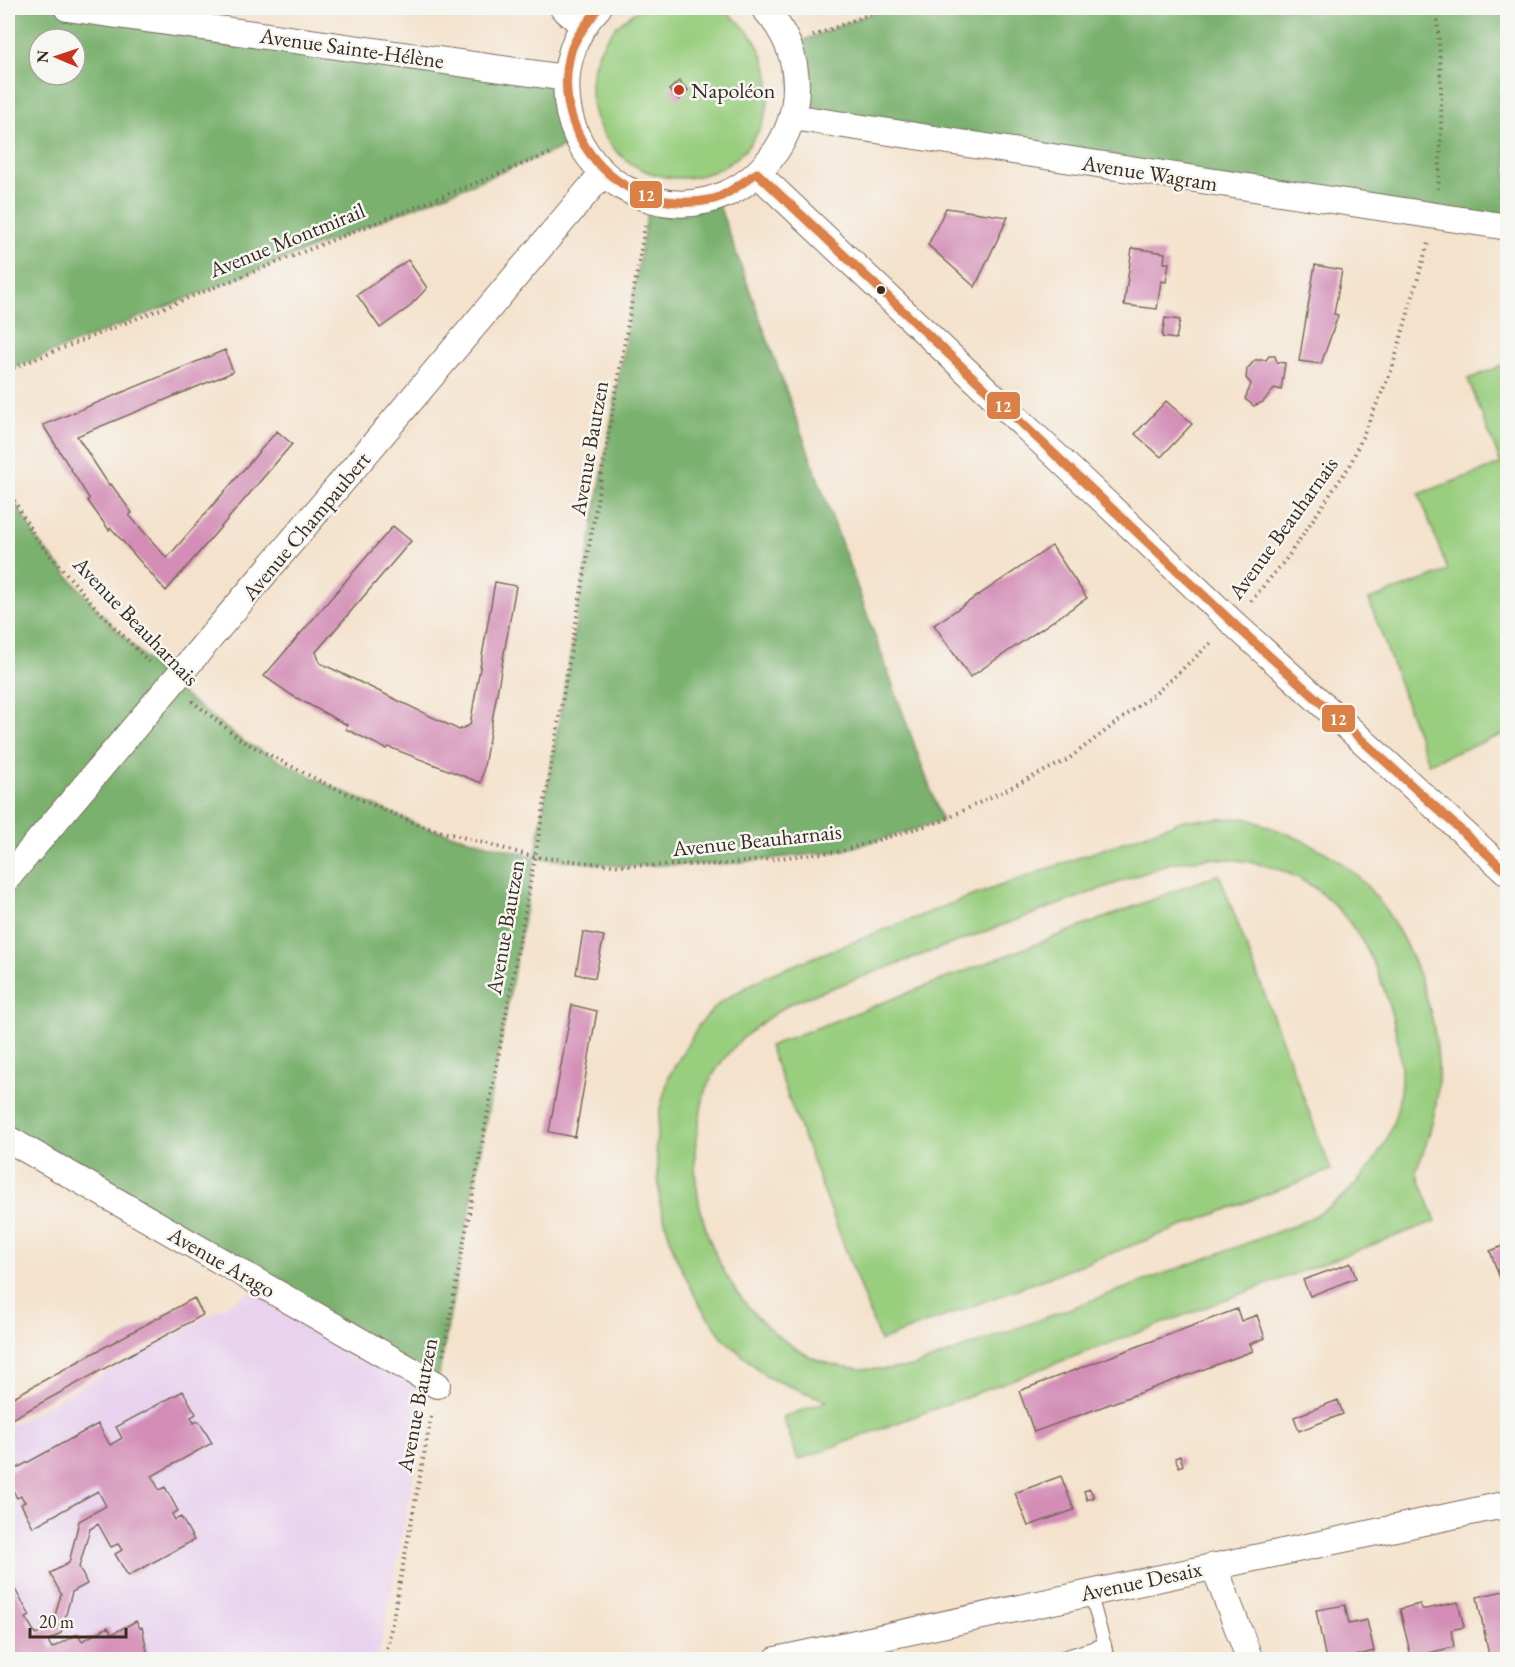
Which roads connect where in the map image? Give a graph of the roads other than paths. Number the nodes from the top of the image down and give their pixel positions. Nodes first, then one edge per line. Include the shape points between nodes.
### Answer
1 (67, 8) edge
2 (563, 8) edge
3 (764, 8) edge
4 (591, 17) edge
5 (566, 78) junction
6 (792, 117) junction
7 (603, 173) junction
8 (757, 173) junction
9 (1508, 227) edge
10 (1508, 873) edge
11 (8, 877) edge
12 (8, 1139) edge
13 (437, 1385) road end
14 (1508, 1504) edge
15 (1214, 1566) junction
16 (1090, 1592) junction
17 (1105, 1644) junction
18 (776, 1659) edge
19 (1057, 1659) edge
20 (1110, 1659) edge
21 (1250, 1659) edge

1 - 5 street, Avenue Sainte-Hélène
2 - 4 street
3 - 6 street via 789,46 796,80
4 - 5 street via 572,50
5 - 7 street via 568,109 579,141
6 - 8 street via 778,149
6 - 9 street, Avenue Wagram
7 - 8 street via 650,199 683,203 728,193
7 - 11 street, Avenue Champaubert
8 - 10 street via 1233,622
12 - 13 street, Avenue Arago
14 - 15 street, Avenue Desaix
15 - 16 street, Avenue Desaix
15 - 21 street
16 - 17 lane
16 - 18 street, Avenue Desaix
17 - 19 lane
17 - 20 lane

